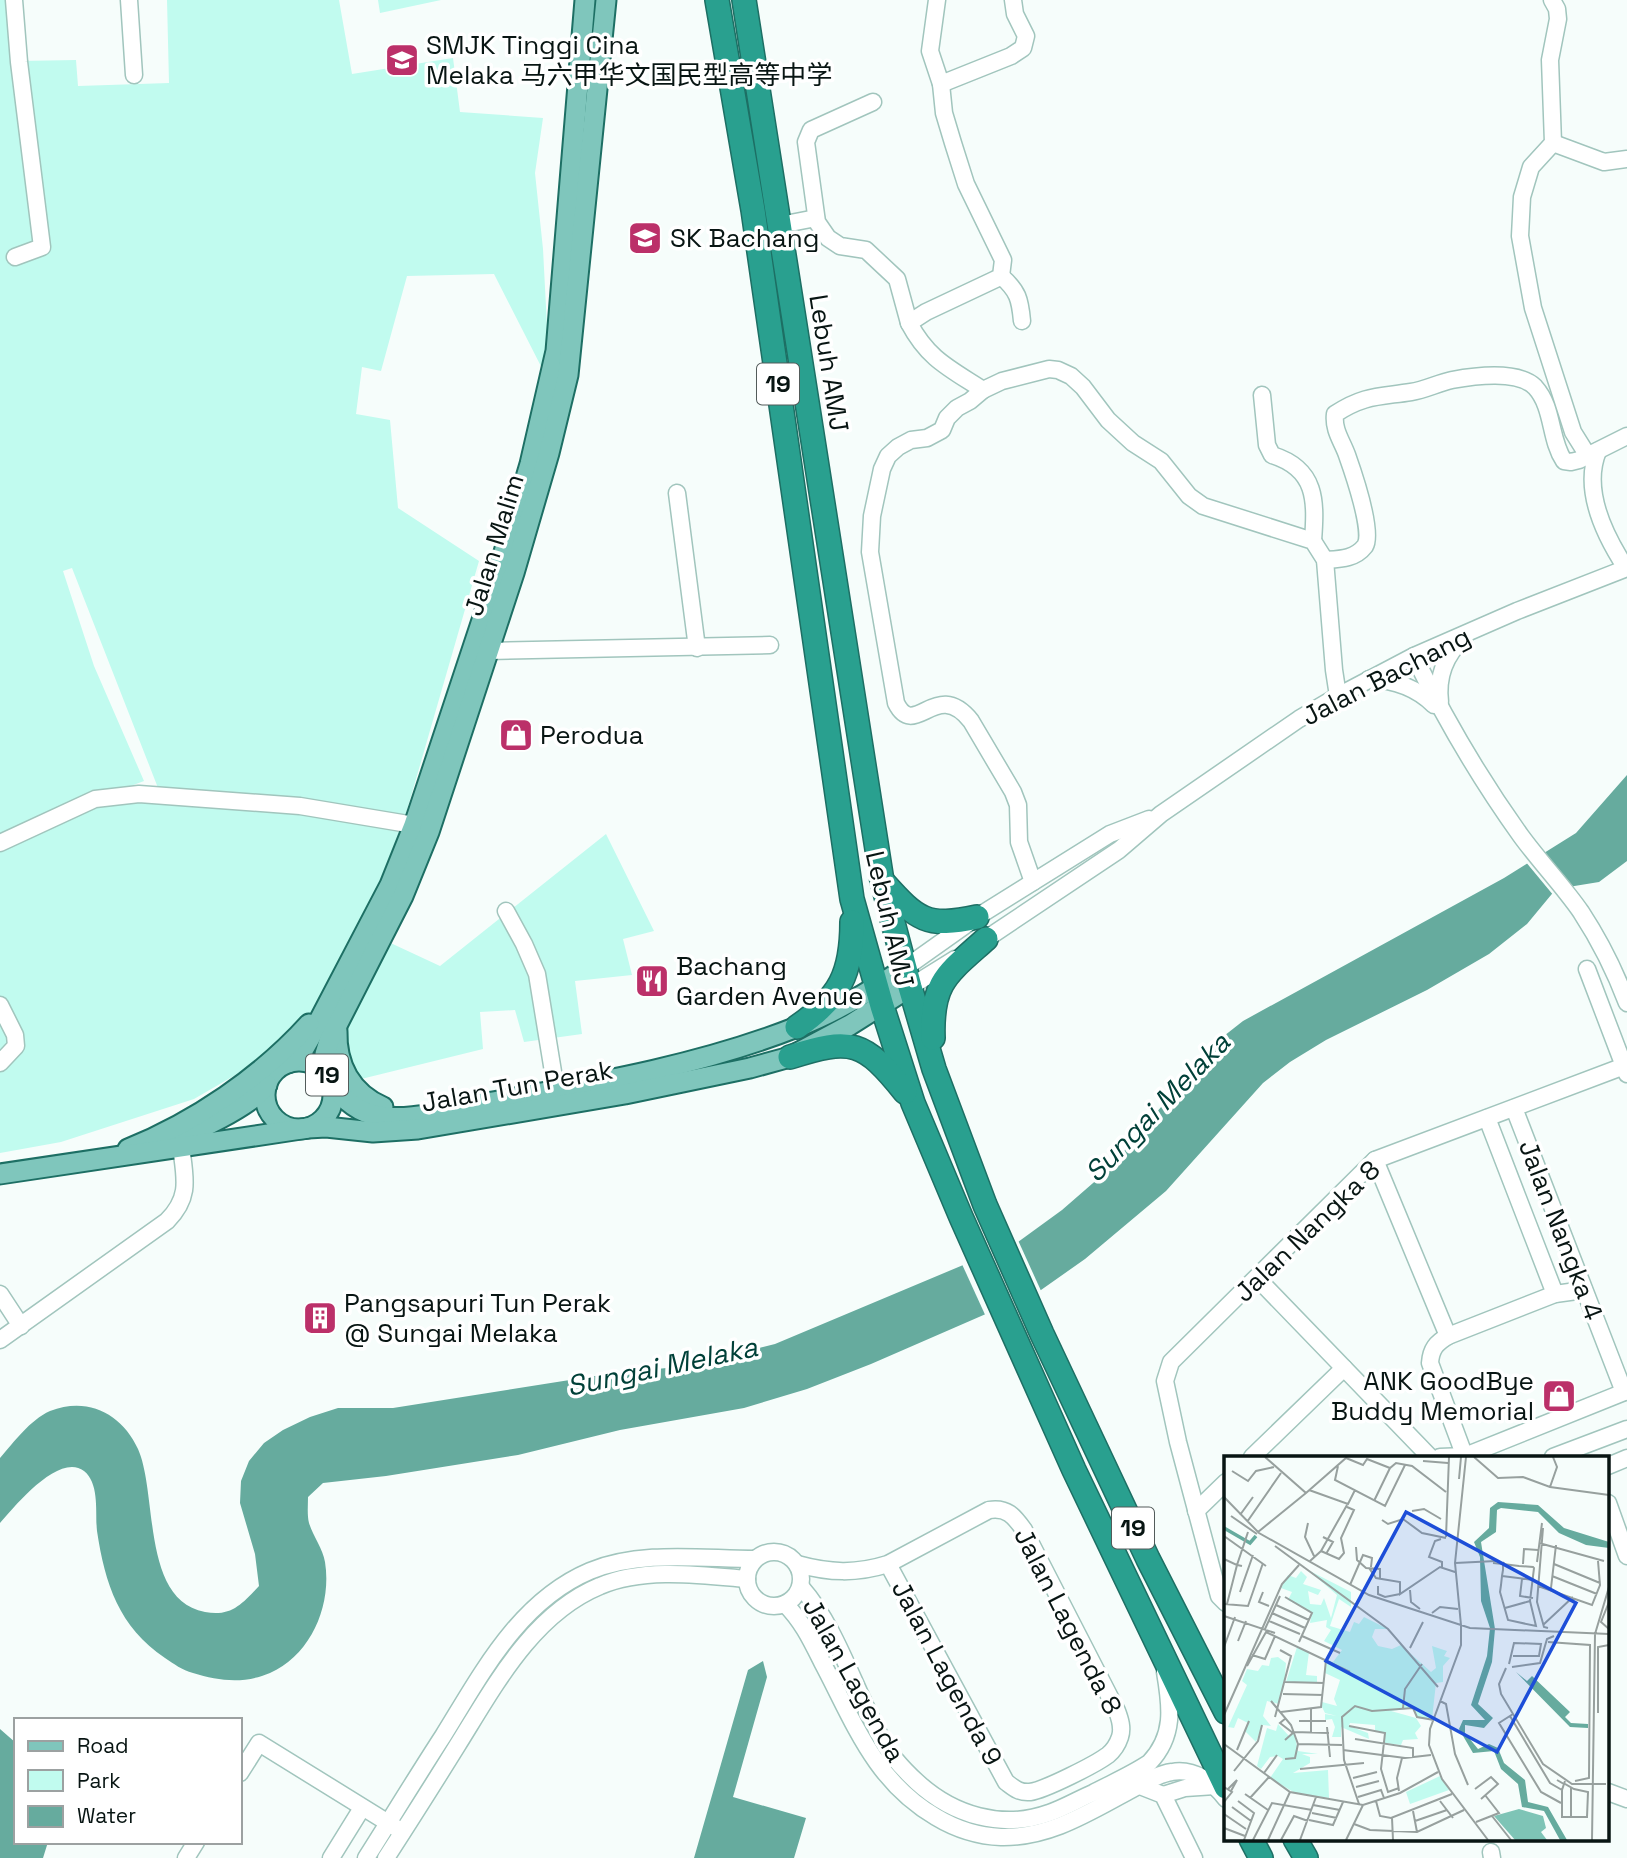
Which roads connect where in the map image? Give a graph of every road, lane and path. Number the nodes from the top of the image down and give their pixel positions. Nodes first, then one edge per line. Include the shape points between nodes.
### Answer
1 (14, 0) edge
2 (129, 0) edge
3 (585, 0) edge
4 (606, 0) edge
5 (718, 0) edge
6 (744, 0) edge
7 (937, 0) edge
8 (1013, 0) edge
9 (1552, 0) edge
10 (134, 75) dead end
11 (941, 84) junction
12 (873, 102) dead end
13 (1553, 143) junction
14 (1627, 159) edge
15 (816, 218) junction
16 (780, 225) junction
17 (15, 257) dead end
18 (1001, 276) junction
19 (1022, 321) dead end
20 (909, 323) junction
21 (983, 390) junction
22 (1262, 395) dead end
23 (1627, 436) edge
24 (1593, 453) junction
25 (677, 493) dead end
26 (1313, 541) junction
27 (1325, 560) junction
28 (1627, 568) edge
29 (1473, 630) junction
30 (770, 645) dead end
31 (697, 648) junction
32 (489, 651) junction
33 (1414, 656) junction
34 (1368, 679) junction
35 (1338, 696) junction
36 (1441, 712) junction
37 (1161, 814) junction
38 (414, 825) junction
39 (0, 843) edge
40 (882, 881) junction
41 (1033, 882) junction
42 (852, 899) junction
43 (506, 911) dead end
44 (978, 917) junction
45 (986, 939) junction
46 (1587, 969) dead end
47 (907, 977) junction
48 (879, 996) junction
49 (329, 1003) junction
50 (1627, 1003) edge
51 (0, 1005) edge
52 (337, 1023) junction
53 (797, 1027) junction
54 (790, 1057) junction
55 (0, 1063) edge
56 (288, 1063) junction
57 (1626, 1068) edge
58 (934, 1069) junction
59 (328, 1078) junction
60 (267, 1085) junction
61 (556, 1090) junction
62 (913, 1103) junction
63 (1514, 1108) junction
64 (417, 1115) junction
65 (1487, 1118) junction
66 (308, 1128) junction
67 (181, 1147) junction
68 (147, 1152) junction
69 (99, 1160) junction
70 (1375, 1160) junction
71 (0, 1174) edge
72 (1257, 1278) junction
73 (1584, 1290) junction
74 (0, 1294) edge
75 (1555, 1294) junction
76 (21, 1326) junction
77 (1444, 1339) junction
78 (0, 1340) edge
79 (1344, 1368) junction
80 (1626, 1391) edge
81 (1627, 1429) edge
82 (1588, 1451) edge
83 (1253, 1456) edge
84 (1429, 1456) edge
85 (1465, 1456) edge
86 (1559, 1456) edge
87 (1627, 1458) edge
88 (1610, 1464) edge
89 (1224, 1484) edge
90 (1610, 1509) edge
91 (1196, 1511) junction
92 (1627, 1556) edge
93 (755, 1559) junction
94 (797, 1564) junction
95 (888, 1564) junction
96 (747, 1579) junction
97 (800, 1587) junction
98 (1224, 1600) edge
99 (785, 1604) junction
100 (1163, 1660) junction
101 (1224, 1708) edge
102 (242, 1770) edge
103 (1006, 1782) joint
104 (1140, 1786) junction
105 (1223, 1791) edge
106 (1610, 1793) edge
107 (1163, 1795) junction
108 (1627, 1799) edge
109 (362, 1808) junction
110 (388, 1823) junction
111 (403, 1832) junction
112 (1252, 1840) edge
113 (1296, 1840) edge
114 (331, 1858) edge
115 (366, 1858) edge
116 (386, 1858) edge
117 (1194, 1858) edge
118 (1261, 1858) edge
119 (1306, 1858) edge

1 - 17 street via 42,247
2 - 10 street
3 - 38 main road, Jalan Malim / 19 via 550,384 499,569
4 - 32 main road, Jalan Malim / 19 via 568,375
5 - 42 highway, Lebuh AMJ / 19 via 755,223
6 - 16 highway, Lebuh AMJ / 19
7 - 11 street via 930,51
8 - 11 street via 1026,36 1023,48
9 - 13 street via 1558,19 1550,60
11 - 18 street via 944,113 966,184 1003,260
12 - 15 street via 807,135
13 - 14 street via 1604,162
13 - 24 street via 1531,167 1522,197 1520,236 1533,308 1573,432
15 - 16 street
15 - 20 street via 828,238 840,246 866,250 897,279
16 - 40 highway, Lebuh AMJ / 19
18 - 19 street via 1019,298
18 - 20 street
20 - 21 street via 939,362
21 - 26 street via 1038,371 1058,370 1083,387 1108,420 1161,461 1203,506
21 - 41 street via 957,408 942,430 911,440 888,456 872,516 870,552 896,703 901,712 915,716 954,705 971,721 1013,792 1019,842
22 - 26 street via 1272,455 1290,460 1310,484 1315,507
23 - 24 street
24 - 27 street via 1564,461 1540,393 1525,379 1513,376 1452,380 1349,405 1335,414 1334,422 1364,512 1368,539 1350,558
24 - 28 street via 1596,500 1606,531
25 - 31 street
26 - 27 street
27 - 35 street
28 - 29 street, Jalan Bachang
29 - 33 street, Jalan Bachang
29 - 36 street via 1443,668
30 - 31 street
31 - 32 street
32 - 52 main road, Jalan Malim / 19 via 408,884
33 - 34 street, Jalan Bachang
33 - 36 street
34 - 35 street, Jalan Bachang
34 - 36 street via 1397,682 1425,696
35 - 37 street, Jalan Bachang
36 - 50 street via 1490,793 1578,909
37 - 41 street, Jalan Bachang via 1110,834
37 - 45 street, Jalan Bachang via 1119,850
38 - 39 street via 300,806 139,794 95,799
38 - 49 main road, Jalan Malim / 19 via 390,886
40 - 44 highway via 920,918 944,922
40 - 47 highway, Lebuh AMJ / 19
41 - 44 street, Jalan Bachang
42 - 48 highway, Lebuh AMJ / 19
42 - 53 highway via 845,977 820,1011
43 - 61 street via 537,974
44 - 47 street, Jalan Bachang
45 - 47 street, Jalan Bachang
45 - 58 highway via 942,981 936,995
46 - 57 street
47 - 48 main road
47 - 58 highway, Lebuh AMJ / 19
48 - 53 main road, Jalan Tun Perak
48 - 54 main road, Jalan Tun Perak
48 - 62 highway, Lebuh AMJ / 19
49 - 56 main road, Jalan Malim / 19 via 302,1052
49 - 69 main road via 247,1081 175,1126
51 - 55 street via 16,1046
52 - 59 main road, Jalan Malim / 19 via 325,1054
52 - 64 main road via 341,1064 349,1082 379,1106
53 - 61 main road, Jalan Tun Perak via 701,1058
54 - 62 highway via 831,1045 859,1048 880,1064
54 - 66 main road, Jalan Tun Perak via 652,1089 418,1129
56 - 59 main road, 19 via 307,1062
56 - 60 main road, 19
57 - 63 street, Jalan Nangka 8
58 - 101 highway, Lebuh AMJ / 19 via 985,1205 1045,1341
59 - 64 main road, Jalan Tun Perak via 351,1104 370,1114
59 - 66 main road, 19 via 333,1099 330,1110
60 - 66 main road, 19 via 265,1095 272,1115 289,1128
60 - 68 main road, Jalan Tun Perak / 19 via 239,1106
61 - 64 main road, Jalan Tun Perak
62 - 100 highway, Lebuh AMJ / 19
63 - 65 street, Jalan Nangka 8
63 - 73 street, Jalan Nangka 4
65 - 70 street, Jalan Nangka 8
65 - 75 street
66 - 67 main road, Jalan Tun Perak / 19
67 - 68 main road, Jalan Tun Perak / 19
67 - 76 street via 184,1197 178,1210
68 - 69 main road, Jalan Tun Perak / 19
69 - 71 main road, Jalan Tun Perak / 19
70 - 72 street, Jalan Nangka 8
70 - 77 street
72 - 79 street
72 - 91 street, Jalan Nangka 8 via 1166,1370
73 - 75 street
73 - 80 street, Jalan Nangka 4
74 - 76 street
75 - 77 street
76 - 78 street
77 - 85 street via 1431,1352 1430,1363
79 - 83 street
79 - 84 street
80 - 85 street
81 - 82 street
82 - 86 street
87 - 88 street
89 - 91 street
90 - 92 street
91 - 98 street
93 - 94 street via 775,1551
93 - 96 street
93 - 110 street via 654,1558 619,1563 591,1571 548,1595 514,1628
94 - 95 street via 837,1573
94 - 97 street
95 - 103 street, Jalan Lagenda 9
95 - 103 street, Jalan Lagenda 8 via 989,1510 1008,1512 1024,1530 1117,1711 1122,1735 1108,1755 1045,1788 1018,1791
96 - 99 street via 758,1600 771,1606
96 - 111 street via 687,1573 625,1578 600,1585 557,1612 538,1629 496,1685
97 - 99 street
97 - 100 street, Jalan Lagenda via 817,1608 884,1744 902,1768 929,1793 975,1817 1025,1819 1050,1813 1149,1763 1169,1728 1171,1709
99 - 104 street, Jalan Lagenda via 804,1626 872,1757 891,1783 949,1825 971,1833 1025,1836 1052,1830
100 - 105 highway, Lebuh AMJ / 19
102 - 109 street via 259,1743
104 - 105 street, Jalan Lagenda via 1184,1771
104 - 107 street
105 - 107 street via 1185,1788
106 - 108 street
107 - 117 street
109 - 110 street
109 - 114 street
110 - 111 street
110 - 115 street
111 - 116 street
112 - 118 highway
113 - 119 highway

